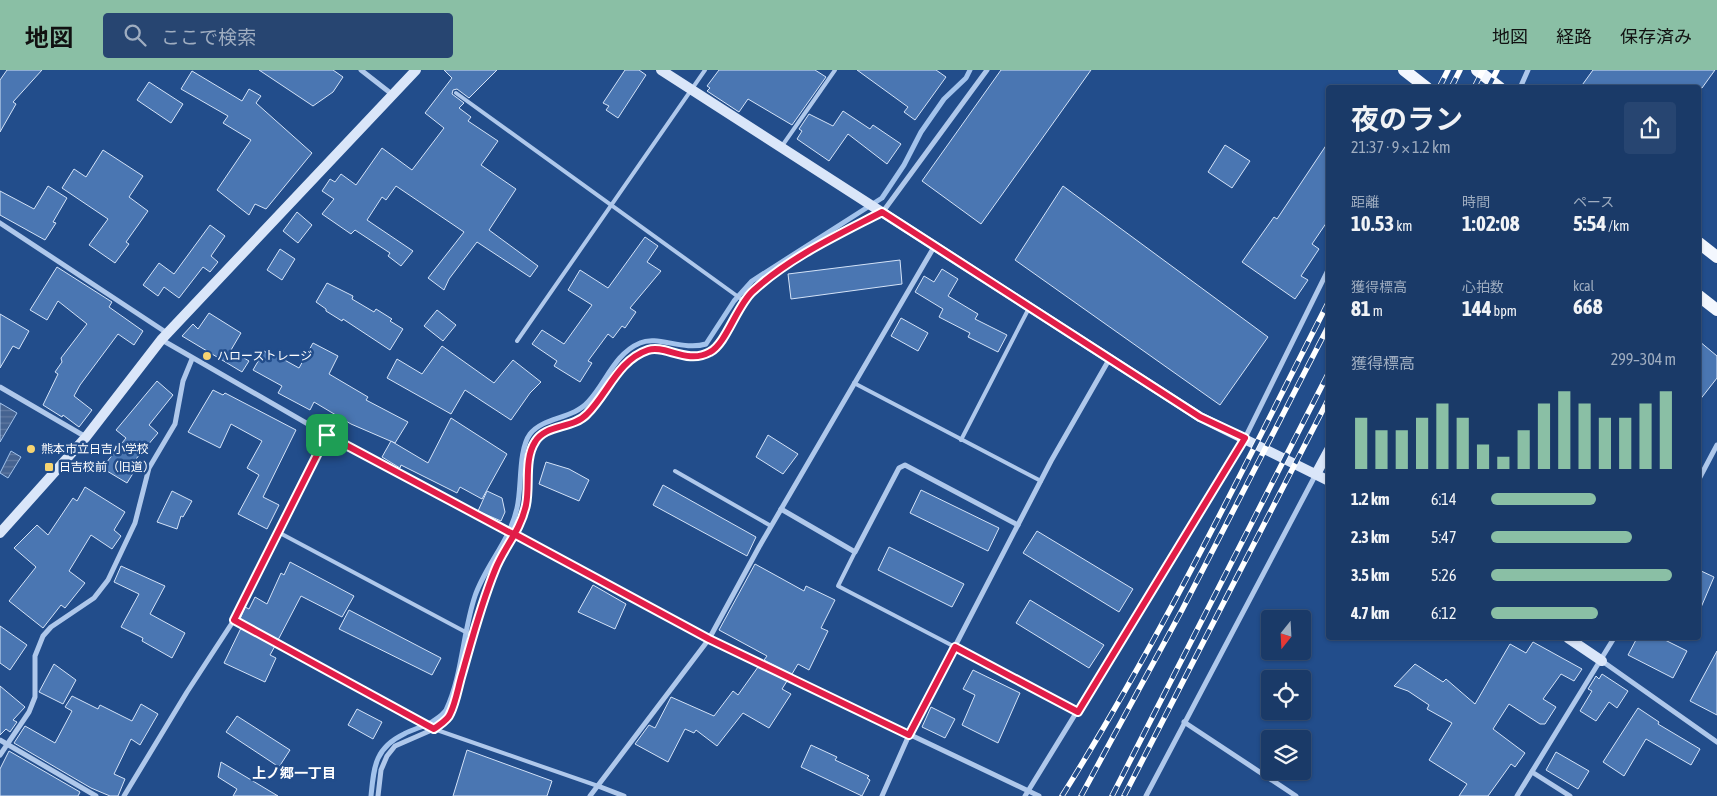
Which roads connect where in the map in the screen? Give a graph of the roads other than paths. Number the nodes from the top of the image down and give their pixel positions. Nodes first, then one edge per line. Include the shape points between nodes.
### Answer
1 (361, 70) edge
2 (416, 70) edge
3 (661, 70) edge
4 (705, 70) edge
5 (835, 70) edge
6 (987, 70) edge
7 (1404, 70) edge
8 (1477, 70) edge
9 (1528, 70) edge
10 (1422, 85) edge
11 (1496, 85) edge
12 (1521, 85) edge
13 (691, 90) junction
14 (456, 93) dead end
15 (394, 95) junction
16 (781, 148) junction
17 (612, 205) junction
18 (882, 212) junction
19 (0, 223) edge
20 (1701, 245) edge
21 (934, 247) junction
22 (1717, 257) edge
23 (1326, 274) edge
24 (1701, 298) edge
25 (744, 301) junction
26 (1030, 307) junction
27 (1717, 310) edge
28 (164, 336) junction
29 (516, 340) dead end
30 (1110, 358) junction
31 (192, 359) junction
32 (854, 384) junction
33 (0, 386) edge
34 (327, 435) junction
35 (86, 436) junction
36 (1245, 438) junction
37 (962, 440) junction
38 (1717, 445) edge
39 (1326, 456) edge
40 (675, 471) dead end
41 (1316, 474) junction
42 (1701, 475) edge
43 (1326, 479) edge
44 (1041, 481) junction
45 (781, 509) junction
46 (1018, 525) junction
47 (770, 526) junction
48 (278, 532) junction
49 (0, 534) edge
50 (516, 535) junction
51 (855, 552) junction
52 (234, 620) junction
53 (473, 636) junction
54 (709, 639) junction
55 (1571, 640) edge
56 (1613, 640) edge
57 (955, 647) junction
58 (1602, 661) junction
59 (1078, 712) junction
60 (1184, 722) junction
61 (434, 729) junction
62 (909, 735) junction
63 (0, 740) edge
64 (1717, 742) edge
65 (6, 745) junction
66 (0, 755) edge
67 (1532, 772) junction
68 (598, 786) junction
69 (1029, 790) junction
70 (96, 796) edge
71 (124, 796) edge
72 (378, 796) edge
73 (590, 796) edge
74 (624, 796) edge
75 (882, 796) edge
76 (1025, 796) edge
77 (1039, 796) edge
78 (1146, 796) edge
79 (1296, 796) edge
80 (1517, 796) edge
81 (1570, 796) edge

1 - 15 street
2 - 15 street
3 - 13 street
4 - 13 lane
5 - 16 lane
6 - 18 street
7 - 10 main road
8 - 11 main road
9 - 12 street
13 - 16 street
13 - 17 lane
14 - 17 lane
15 - 28 street
16 - 18 street
17 - 25 lane
17 - 29 lane
18 - 21 street
18 - 25 street via 787,265 752,291
19 - 28 street
20 - 22 main road
21 - 26 street
21 - 32 street
23 - 36 street
24 - 27 main road
25 - 50 street via 712,351 697,358 650,349 627,361 586,416 544,432 534,442 526,505
26 - 30 street
26 - 37 lane
28 - 31 street
28 - 35 street
30 - 36 street via 1200,417
30 - 44 street
31 - 34 street
31 - 65 street via 183,381 175,424 149,468 135,523 103,590 43,636 35,656 35,697
32 - 37 lane
32 - 45 street
33 - 35 street
34 - 48 street
34 - 50 street
35 - 49 street
36 - 41 street
36 - 59 street
37 - 44 lane
38 - 42 street
39 - 41 street
40 - 47 lane
41 - 43 street
41 - 60 street
44 - 46 street
45 - 47 street
45 - 51 street
46 - 51 street via 905,465 899,468
46 - 57 street
47 - 54 street
48 - 52 street
48 - 53 lane
50 - 53 street via 496,567
50 - 54 street
51 - 57 lane via 838,586
52 - 61 lane
52 - 71 street
53 - 61 street via 450,716
54 - 62 street
54 - 68 street
55 - 58 street
56 - 58 street
57 - 59 street
57 - 62 street
58 - 64 street
58 - 67 street
59 - 69 street
60 - 78 street
60 - 79 street
61 - 68 lane
61 - 72 street via 395,746 381,770
62 - 69 street
62 - 75 street
63 - 65 street
65 - 66 street
65 - 70 street
67 - 80 street
67 - 81 street
68 - 73 street
68 - 74 street
69 - 76 street
69 - 77 street

